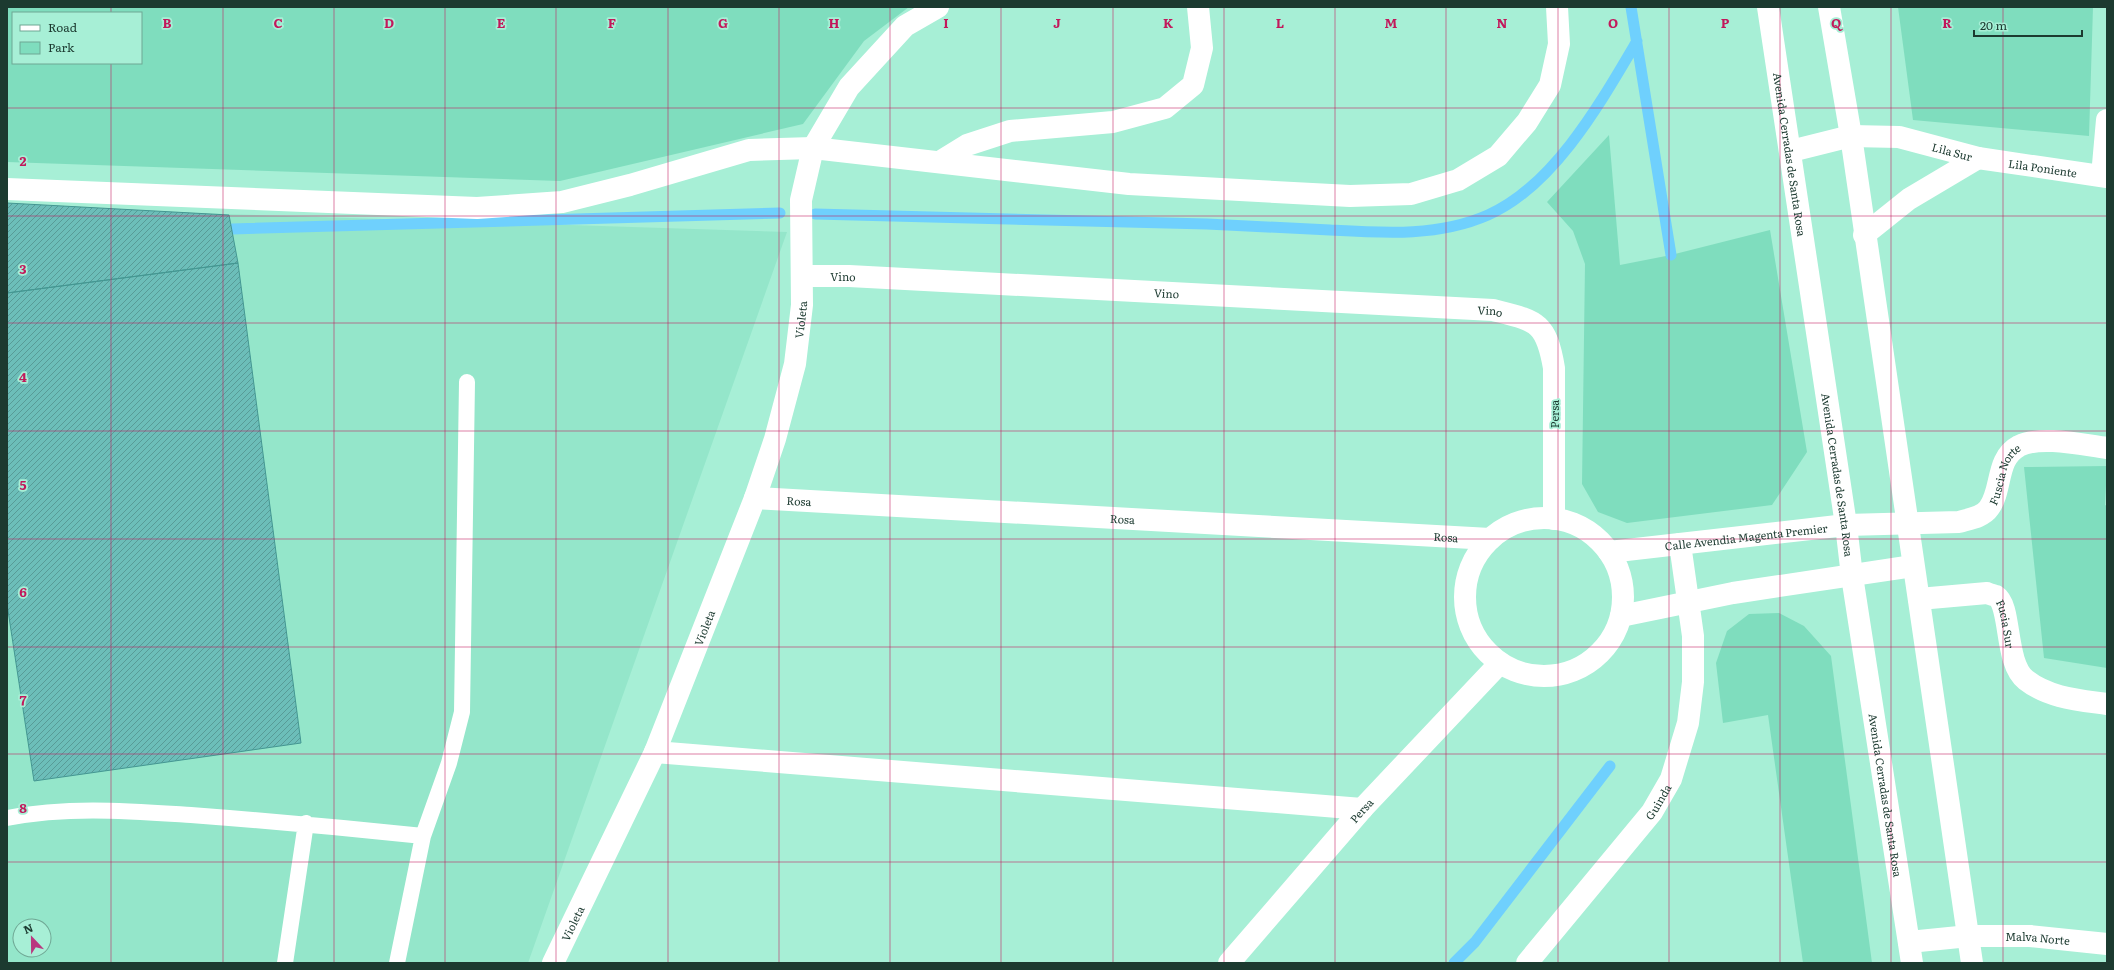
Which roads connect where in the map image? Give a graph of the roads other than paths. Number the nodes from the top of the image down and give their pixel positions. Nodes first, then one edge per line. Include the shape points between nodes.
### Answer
1 (938, 7) edge
2 (1198, 7) edge
3 (1557, 7) edge
4 (1768, 7) edge
5 (1829, 7) edge
6 (2107, 120) edge
7 (1851, 136) junction
8 (813, 148) junction
9 (1791, 151) junction
10 (1978, 158) junction
11 (941, 161) junction
12 (2104, 176) edge
13 (7, 189) edge
14 (1864, 235) junction
15 (803, 276) junction
16 (1529, 319) joint
17 (467, 382) dead end
18 (2107, 448) edge
19 (755, 498) junction
20 (1554, 519) junction
21 (1908, 522) junction
22 (1846, 525) junction
23 (1490, 539) junction
24 (1680, 544) junction
25 (1609, 552) junction
26 (1913, 566) junction
27 (1852, 576) junction
28 (1919, 599) junction
29 (1690, 601) junction
30 (1621, 616) junction
31 (1500, 663) junction
32 (2107, 704) edge
33 (656, 752) junction
34 (1362, 809) junction
35 (7, 818) edge
36 (306, 823) junction
37 (423, 836) junction
38 (1969, 936) junction
39 (2107, 944) edge
40 (1910, 953) edge
41 (285, 963) edge
42 (397, 963) edge
43 (553, 963) edge
44 (1229, 963) edge
45 (1527, 963) edge
46 (1972, 963) edge

1 - 8 street, Violeta via 905,26 849,87
2 - 11 street via 1202,48 1193,85 1165,108 1113,122 1010,132 967,145
3 - 11 street via 1559,44 1550,84 1527,122 1498,156 1458,180 1411,194 1350,196 1129,184
4 - 9 street, Avenida Cerradas de Santa Rosa
5 - 7 street
6 - 12 street
7 - 9 street, Lila Sur
7 - 10 street, Lila Sur via 1899,136
7 - 14 street
8 - 11 street
8 - 13 street via 749,150 562,202 477,208
8 - 15 street, Violeta via 801,200
9 - 22 street, Avenida Cerradas de Santa Rosa
10 - 12 street, Lila Poniente
10 - 14 street, Lila Sur via 1909,199
14 - 21 street
15 - 16 street, Vino via 849,276 1493,310
15 - 19 street, Violeta via 795,364 775,439
16 - 20 street, Persa via 1546,334 1554,368
17 - 37 lane via 462,712 450,763
18 - 21 street, Fuscia Norte via 2038,442 2019,446 2007,457 2000,470 1997,488 1989,508 1977,517 1959,522
19 - 23 street, Rosa
19 - 33 street, Violeta
20 - 23 street via 1536,518 1520,522 1504,528
20 - 25 street via 1585,529
21 - 22 street, Calle Avendia Magenta Premier
21 - 26 street
22 - 24 street, Calle Avendia Magenta Premier
22 - 27 street, Avenida Cerradas de Santa Rosa
23 - 31 street via 1479,551 1471,566 1464,602 1467,620 1475,637 1485,652
24 - 25 street, Calle Avendia Magenta Premier
24 - 29 street, Guinda
25 - 30 street via 1622,583
26 - 27 street
26 - 28 street
27 - 29 street
27 - 40 street, Avenida Cerradas de Santa Rosa
28 - 32 street, Fucia Sur via 1987,593 1996,596 2003,606 2014,662 2024,679 2040,690 2071,699
28 - 38 street
29 - 30 street
29 - 45 street, Guinda via 1693,682 1688,723 1671,779 1652,812
30 - 31 street via 1606,646 1580,668 1565,674 1531,675 1515,671
31 - 34 street, Persa
33 - 34 street
33 - 43 street, Violeta
34 - 44 street, Persa
35 - 36 lane via 60,810 99,809
36 - 37 lane
36 - 41 lane
37 - 42 lane
38 - 39 street, Malva Norte via 2030,936
38 - 40 street, Avenida Cerradas de Santa Rosa
38 - 46 street

